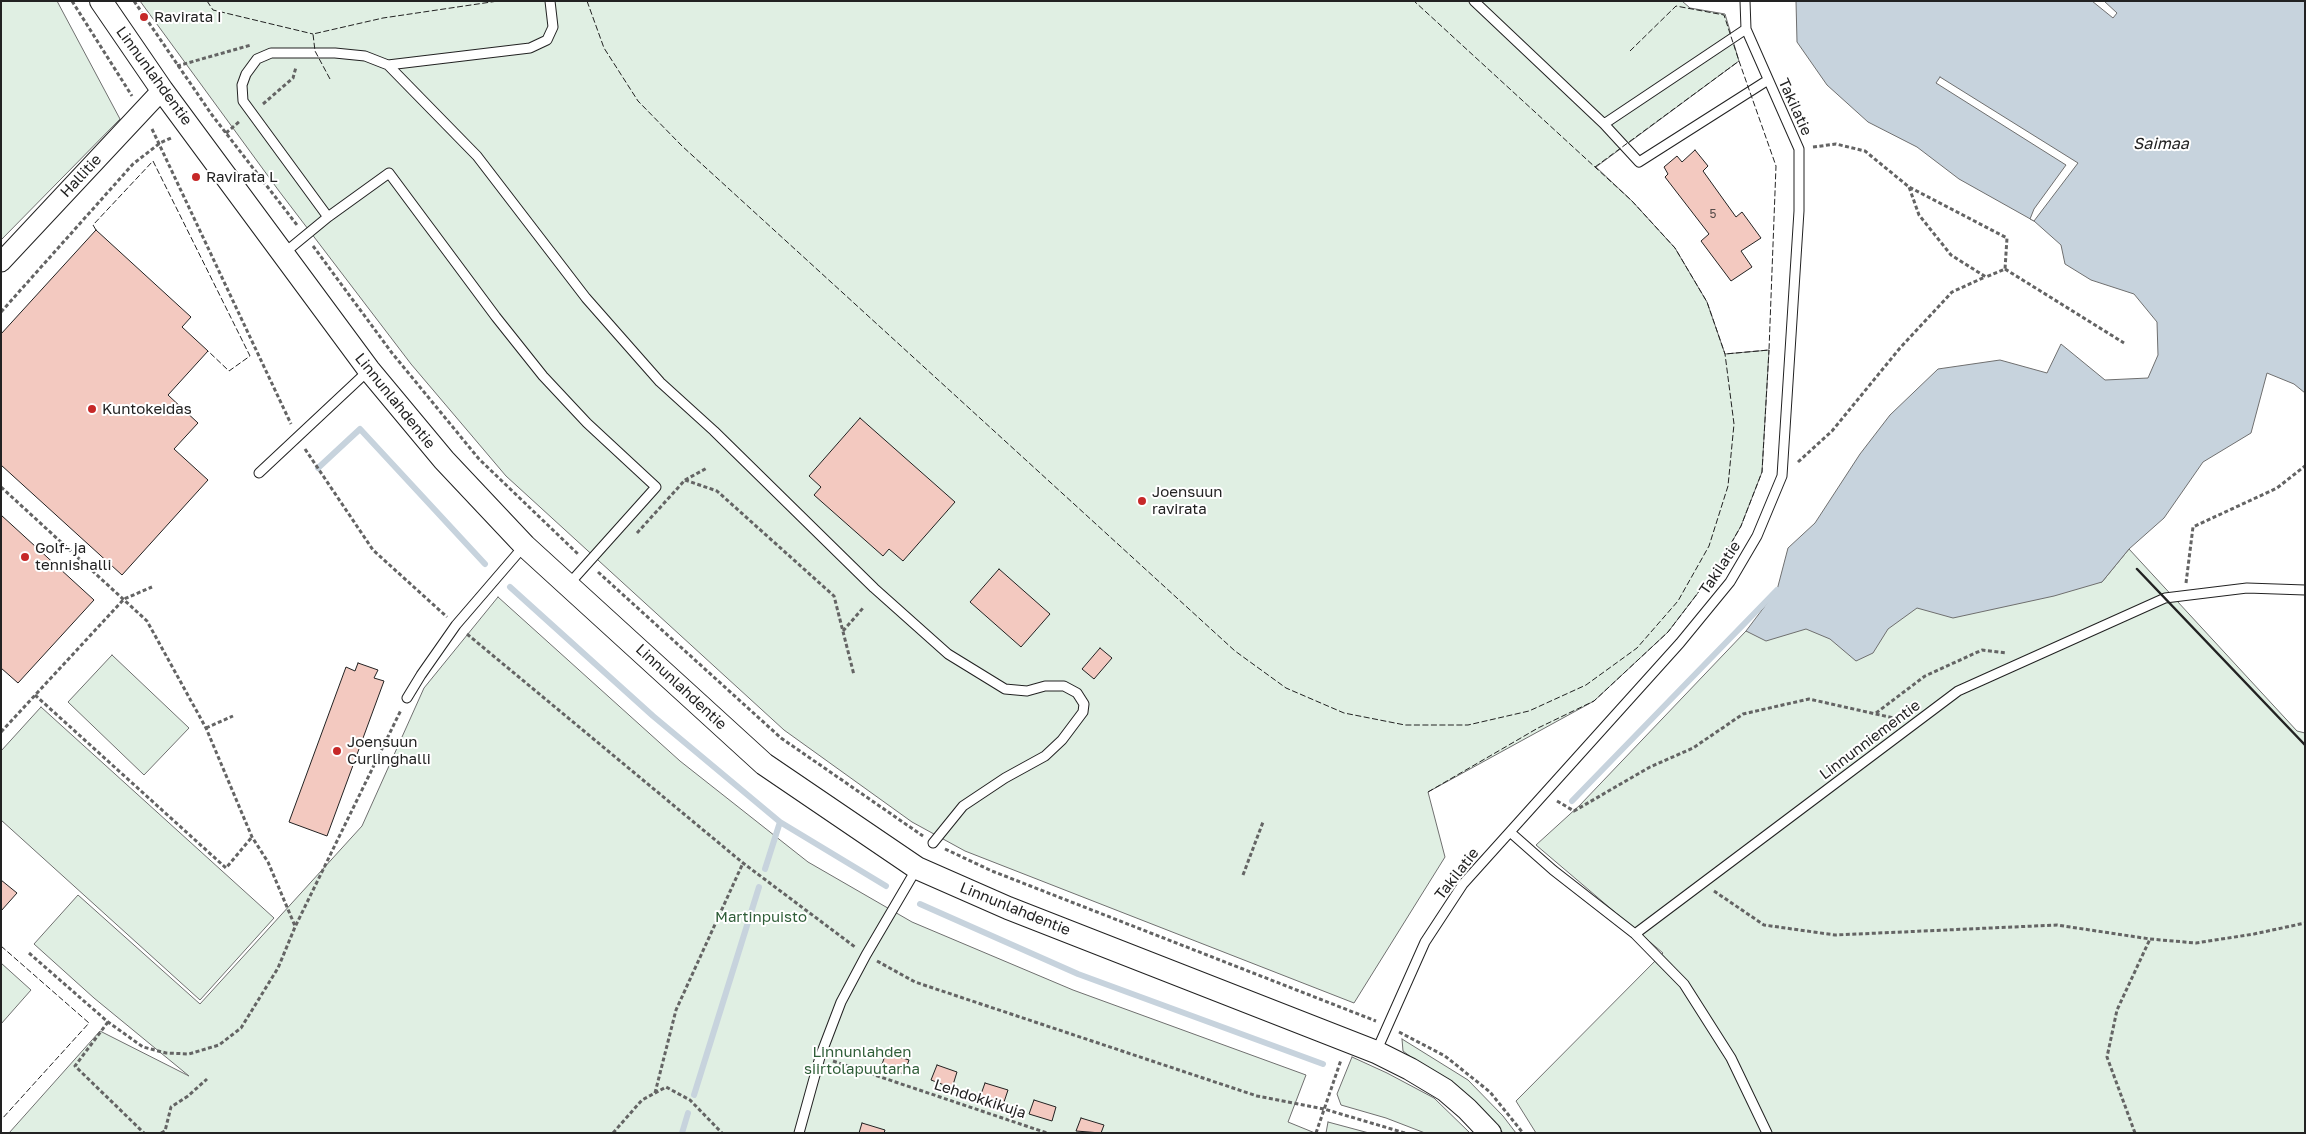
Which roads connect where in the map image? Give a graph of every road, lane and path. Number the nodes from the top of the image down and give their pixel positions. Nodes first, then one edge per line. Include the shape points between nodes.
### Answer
1 (101, 1) edge
2 (134, 1) edge
3 (550, 1) edge
4 (1474, 1) edge
5 (1745, 1) edge
6 (1746, 29) junction
7 (260, 44) dead end
8 (298, 52) junction
9 (388, 65) junction
10 (177, 66) junction
11 (1768, 80) junction
12 (162, 90) junction
13 (251, 113) junction
14 (212, 115) junction
15 (1604, 124) junction
16 (192, 127) junction
17 (226, 133) junction
18 (1798, 149) junction
19 (1909, 187) junction
20 (328, 217) junction
21 (305, 235) junction
22 (283, 254) junction
23 (1, 262) edge
24 (2005, 269) junction
25 (1986, 277) junction
26 (1, 312) edge
27 (2124, 343) dead end
28 (369, 370) junction
29 (2305, 466) edge
30 (707, 468) dead end
31 (259, 473) dead end
32 (1782, 476) junction
33 (686, 480) junction
34 (1, 486) edge
35 (633, 538) dead end
36 (525, 546) junction
37 (588, 563) junction
38 (606, 566) dead end
39 (600, 574) junction
40 (568, 584) junction
41 (152, 587) dead end
42 (2305, 590) edge
43 (2184, 596) junction
44 (124, 599) junction
45 (863, 608) dead end
46 (843, 631) junction
47 (2036, 656) junction
48 (854, 675) dead end
49 (35, 695) junction
50 (407, 698) joint
51 (1876, 714) junction
52 (233, 716) dead end
53 (1916, 723) junction
54 (206, 728) junction
55 (1, 732) edge
56 (1546, 791) junction
57 (1263, 822) dead end
58 (1510, 832) junction
59 (252, 837) junction
60 (933, 843) junction
61 (743, 863) dead end
62 (916, 868) junction
63 (1243, 875) dead end
64 (1703, 884) junction
65 (2305, 923) edge
66 (295, 927) junction
67 (1635, 934) junction
68 (2150, 939) junction
69 (29, 953) dead end
70 (108, 1022) junction
71 (1388, 1026) junction
72 (1348, 1041) junction
73 (1376, 1052) junction
74 (820, 1057) junction
75 (207, 1079) dead end
76 (655, 1093) junction
77 (144, 1133) edge
78 (162, 1133) edge
79 (613, 1133) edge
80 (722, 1133) edge
81 (799, 1133) edge
82 (1047, 1133) edge
83 (1316, 1133) edge
84 (1490, 1133) edge
85 (1524, 1133) edge
86 (1768, 1133) edge
87 (2134, 1133) edge

1 - 12 street, Linnunlahdentie
2 - 10 path
3 - 9 lane via 553,27 547,40 530,48
4 - 15 lane
5 - 6 lane, Takilatie
6 - 11 lane, Takilatie
6 - 15 lane
7 - 10 path
8 - 9 lane via 365,56
8 - 13 path via 293,78
8 - 13 lane via 271,53 256,59 251,65 242,85 243,101
9 - 60 lane via 477,156 586,298 660,382 874,588 948,654 1005,689 1027,691 1045,686 1064,686 1077,693 1084,704 1083,712 1062,740 1045,756 963,806
10 - 14 path
11 - 15 lane via 1639,162
11 - 18 lane, Takilatie
12 - 16 street, Linnunlahdentie
12 - 23 street, Hallitie
13 - 17 path
13 - 20 lane
14 - 16 path
14 - 17 path
16 - 22 street, Linnunlahdentie
16 - 26 path via 160,143 133,164
17 - 21 path
18 - 19 path via 1836,144 1865,151
18 - 32 lane, Takilatie via 1799,211
19 - 24 path via 2007,238
19 - 25 path via 1918,215 1951,255
20 - 21 lane
20 - 37 lane via 389,174 543,376 587,423 656,487
21 - 22 lane
21 - 37 path via 392,353 479,459
22 - 28 street, Linnunlahdentie
24 - 25 path
24 - 27 path
25 - 32 path via 1952,292 1900,348 1832,431
28 - 31 lane
28 - 36 street, Linnunlahdentie via 444,460
29 - 43 path via 2277,488 2193,527
30 - 33 path
32 - 56 lane, Takilatie via 1757,536 1730,582 1680,643
33 - 35 path
33 - 46 path via 717,491 834,596
34 - 44 path
36 - 40 street, Linnunlahdentie
36 - 50 lane via 456,625
37 - 39 path
37 - 40 lane
38 - 39 path
39 - 60 path via 781,738
40 - 62 street, Linnunlahdentie via 764,764
41 - 44 path
42 - 43 lane, Linnunniementie via 2247,588
43 - 47 lane, Linnunniementie via 2165,598
44 - 49 path
44 - 54 path via 147,621
45 - 46 path
46 - 48 path
47 - 51 path via 1982,650 1925,676
47 - 53 lane, Linnunniementie via 1958,691
49 - 55 path
49 - 59 path via 226,868
50 - 66 path
51 - 53 path
51 - 56 path via 1809,699 1743,714 1693,748 1650,767 1574,811
52 - 54 path
53 - 64 lane, Linnunniementie
54 - 59 path
56 - 58 lane, Takilatie
57 - 63 path
58 - 67 lane
58 - 71 lane, Takilatie via 1463,884 1425,942
59 - 66 path via 268,862
60 - 71 path via 992,871
61 - 76 path via 676,1010
62 - 72 street, Linnunlahdentie via 1008,908
62 - 74 lane via 841,1002
64 - 67 lane, Linnunniementie
64 - 68 path via 1764,925 1835,935 2057,925
65 - 68 path via 2196,943
66 - 70 path via 278,968 256,1006 240,1028 219,1044 189,1054 166,1053 143,1047
67 - 86 lane via 1684,984 1731,1058
68 - 87 path via 2117,1010 2107,1057
69 - 70 path
70 - 77 path via 75,1066
71 - 73 lane, Takilatie
71 - 85 path via 1445,1056 1490,1092
72 - 73 street, Linnunlahdentie
72 - 83 path
73 - 84 street, Linnunlahdentie via 1444,1090
74 - 81 lane
74 - 82 path, Lehdokkikuja
75 - 78 path via 171,1107
76 - 79 path via 642,1100
76 - 80 path via 666,1086 690,1100

